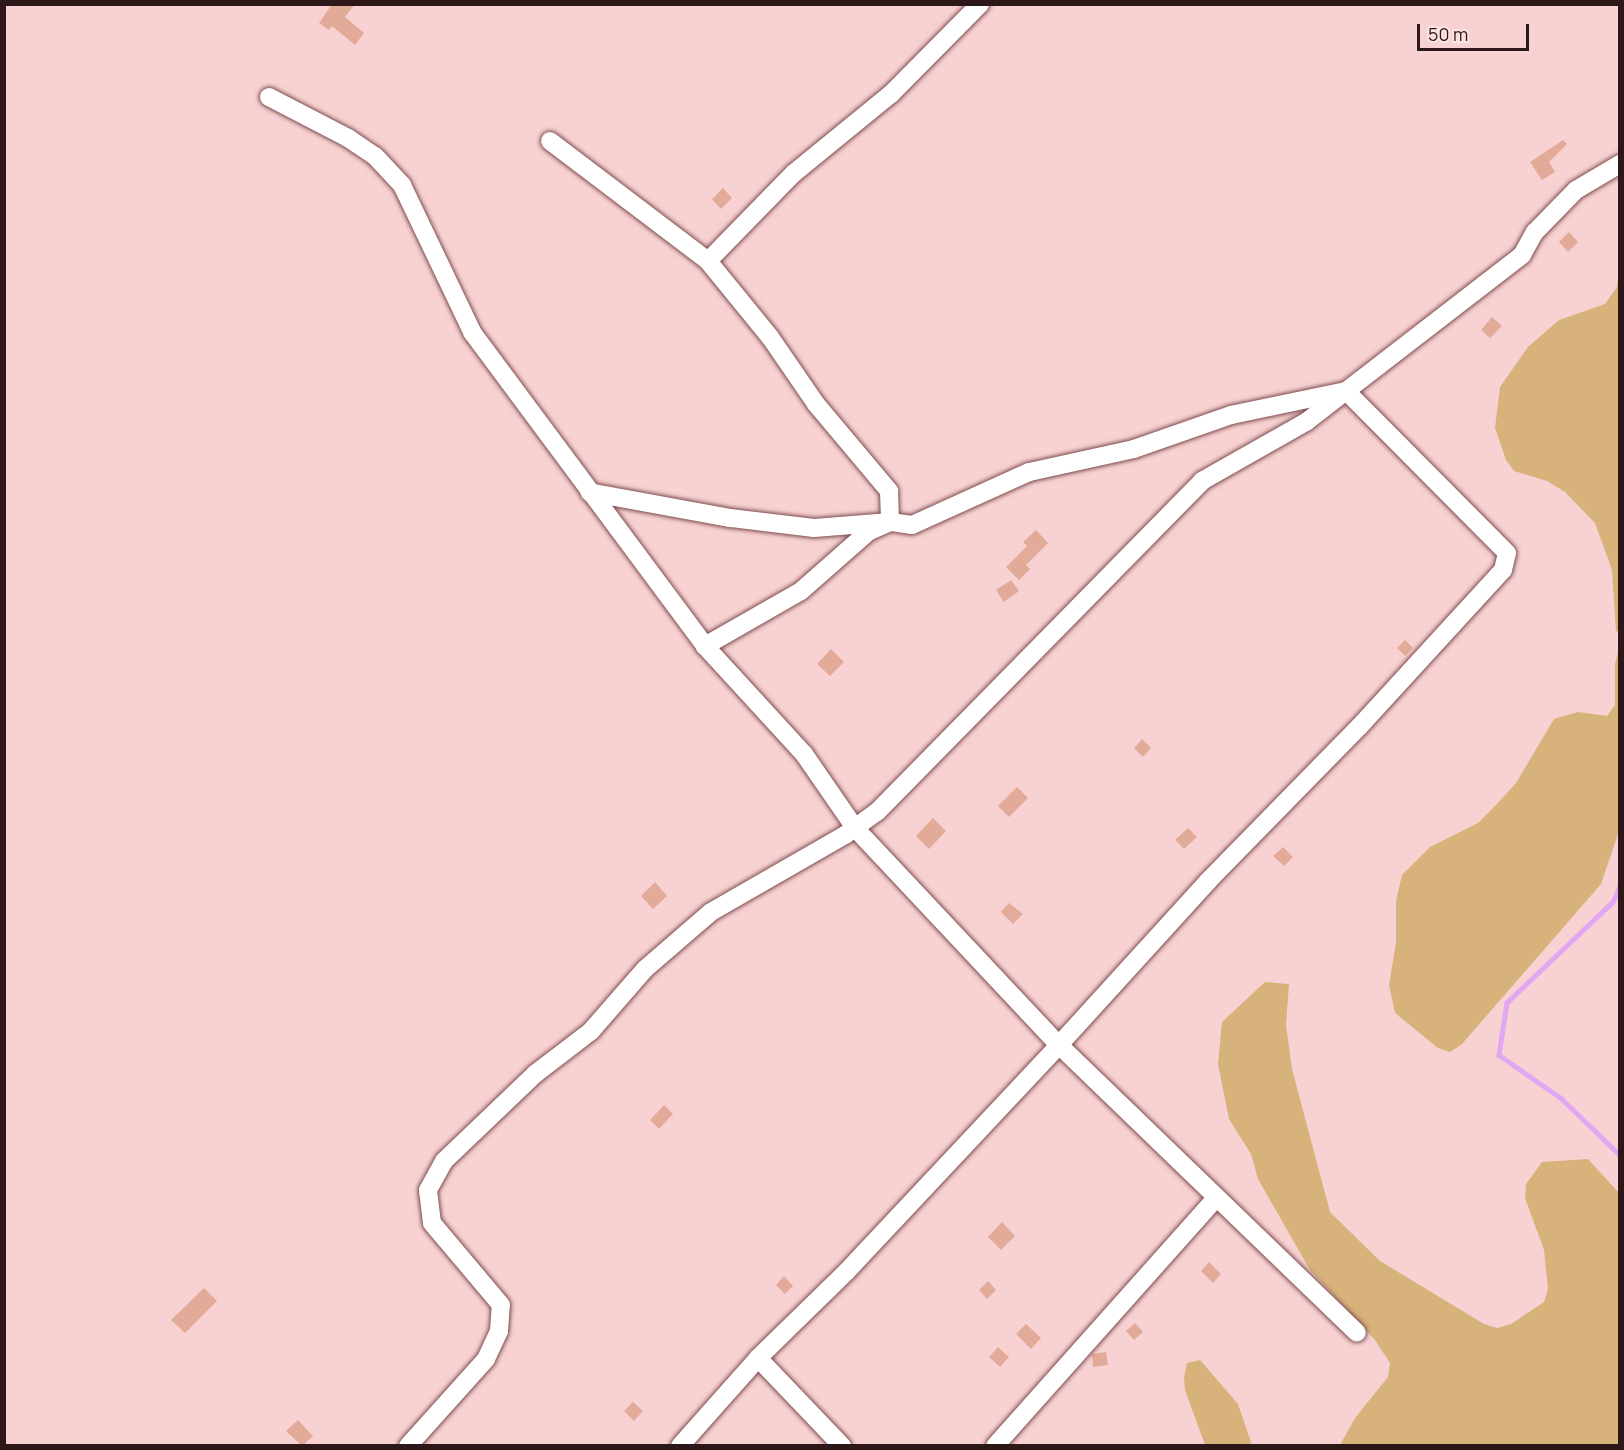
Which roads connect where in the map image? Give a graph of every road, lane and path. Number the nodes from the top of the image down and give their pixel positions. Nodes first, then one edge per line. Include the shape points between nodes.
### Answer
1 (980, 4) edge
2 (268, 97) dead end
3 (550, 141) dead end
4 (1620, 164) edge
5 (708, 261) junction
6 (1346, 391) junction
7 (589, 492) junction
8 (890, 522) junction
9 (705, 646) junction
10 (855, 828) junction
11 (1059, 1045) junction
12 (1215, 1200) junction
13 (1357, 1333) dead end
14 (758, 1358) junction
15 (408, 1446) edge
16 (680, 1446) edge
17 (842, 1446) edge
18 (995, 1446) edge

1 - 5 street via 891,94 794,173
2 - 7 street via 348,138 375,156 402,185 472,332
3 - 5 street
4 - 6 street via 1576,190 1535,232 1522,255
5 - 8 street via 770,337 816,404 889,491
6 - 8 street via 1231,415 1134,449 1029,472 912,525
6 - 10 street via 1306,422 1202,481 910,778
6 - 11 street via 1493,535 1508,553 1503,570 1359,727 1208,880
7 - 8 street via 730,518 814,528
7 - 9 street
8 - 9 street via 868,532 801,591
9 - 10 street via 804,754
10 - 11 street
10 - 15 street via 711,912 645,969 591,1031 535,1074 444,1161 428,1190 432,1223 501,1305 499,1331 486,1359
11 - 12 street
11 - 14 street via 847,1271
12 - 13 street
12 - 18 street
14 - 16 street
14 - 17 street

